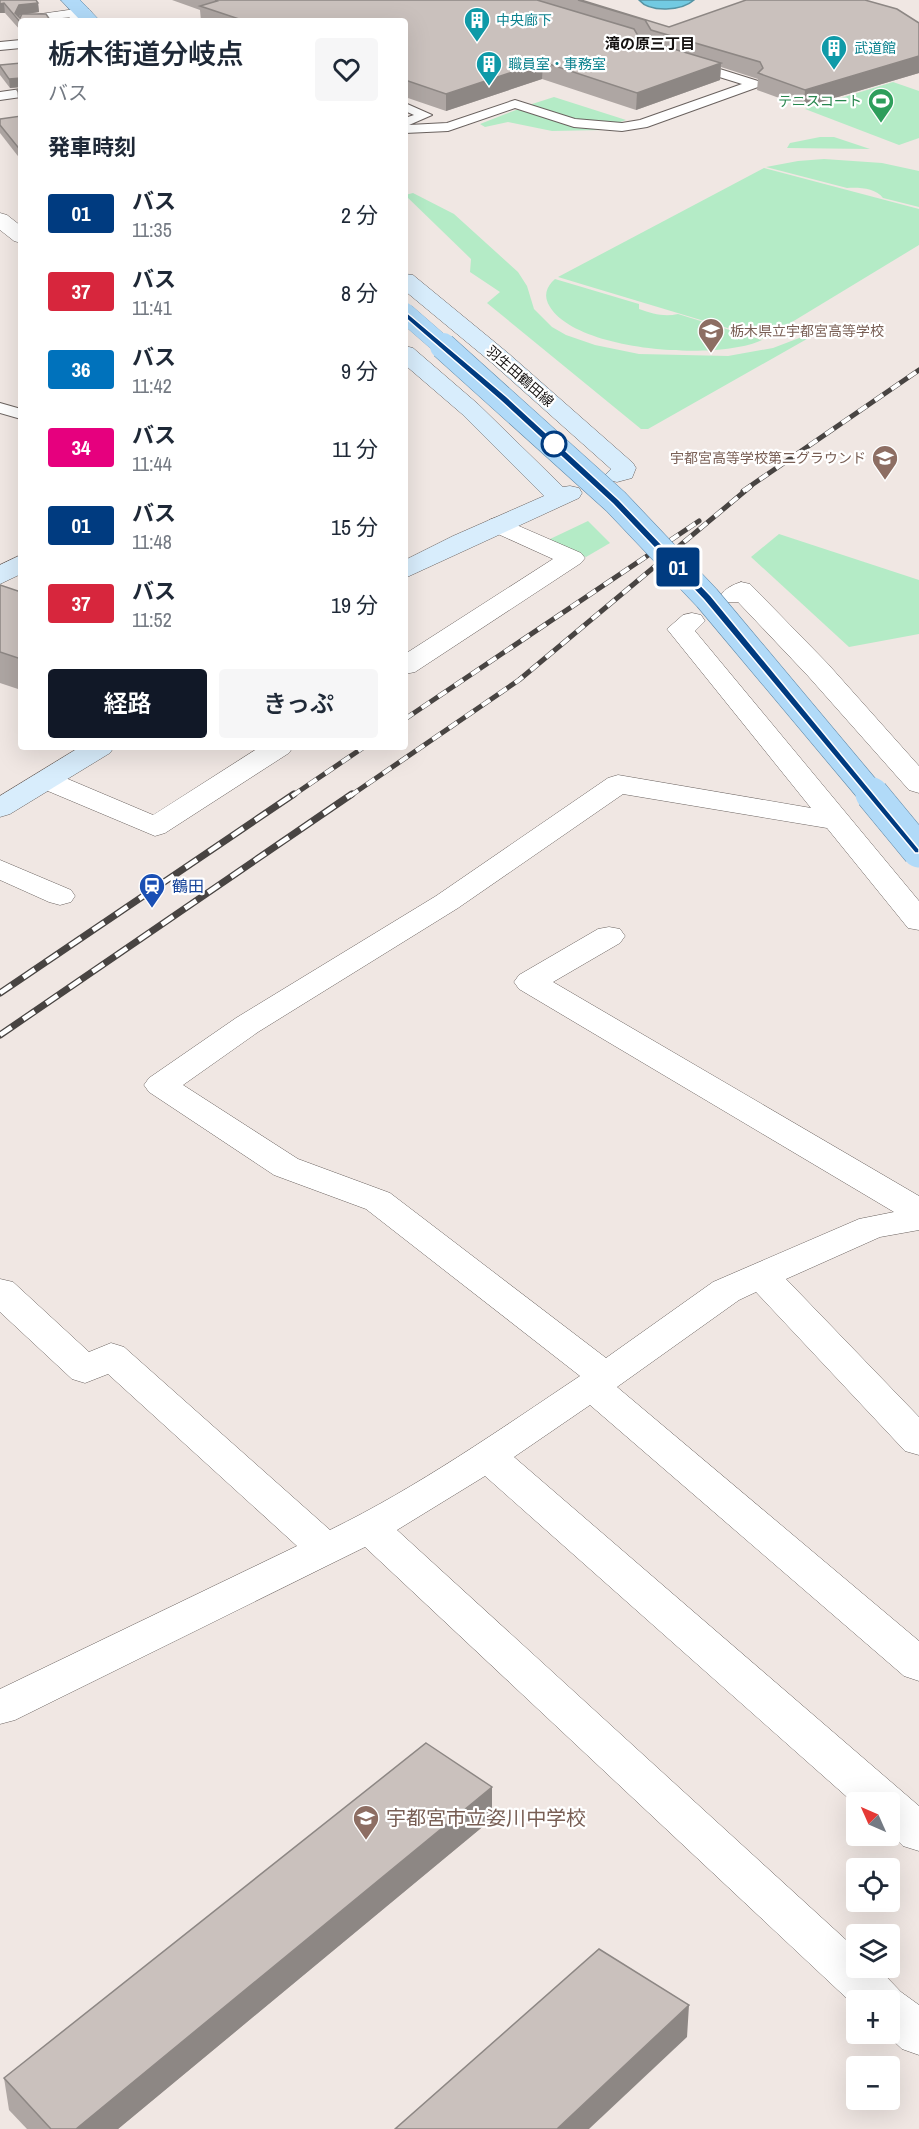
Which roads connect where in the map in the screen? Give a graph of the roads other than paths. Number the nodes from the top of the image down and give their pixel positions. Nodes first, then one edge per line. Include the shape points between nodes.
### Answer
1 (70, 0) edge
2 (87, 17) edge
3 (72, 18) edge
4 (18, 44) edge
5 (0, 46) edge
6 (678, 60) edge
7 (18, 93) edge
8 (0, 96) edge
9 (408, 108) edge
10 (408, 121) edge
11 (408, 129) edge
12 (18, 209) edge
13 (0, 218) edge
14 (18, 234) edge
15 (408, 282) edge
16 (408, 316) edge
17 (408, 356) edge
18 (616, 475) dead end
19 (498, 525) junction
20 (18, 565) edge
21 (408, 569) edge
22 (0, 576) edge
23 (733, 596) dead end
24 (692, 621) dead end
25 (408, 664) edge
26 (95, 750) edge
27 (274, 750) edge
28 (916, 775) edge
29 (46, 780) junction
30 (0, 807) edge
31 (838, 821) junction
32 (919, 851) edge
33 (0, 869) edge
34 (60, 896) dead end
35 (919, 921) edge
36 (609, 936) dead end
37 (919, 1211) edge
38 (919, 1219) edge
39 (762, 1275) junction
40 (0, 1291) edge
41 (599, 1382) junction
42 (919, 1441) edge
43 (488, 1456) junction
44 (369, 1527) junction
45 (326, 1549) junction
46 (919, 1665) edge
47 (5, 1698) edge
48 (871, 1792) edge
49 (900, 1816) edge
50 (919, 1833) edge
51 (870, 1990) edge
52 (900, 2018) edge
53 (919, 2036) edge

1 - 2 main road
2 - 3 street
4 - 5 lane
6 - 11 lane via 754,84 651,121 622,127 574,123 515,104 448,127
7 - 8 lane
9 - 10 lane via 426,115
12 - 13 street
13 - 14 street
15 - 18 main road, 羽生田鶴田線 via 624,468
16 - 32 main road, bridge via 616,502 707,598
17 - 19 main road via 565,495
19 - 21 main road
19 - 25 street via 572,558
20 - 22 main road
23 - 28 street via 741,591
24 - 31 street via 680,629
26 - 29 main road
27 - 29 street via 155,827
29 - 30 main road
31 - 35 street
31 - 41 street via 618,784 447,902 247,1025 161,1084 286,1167 378,1201
33 - 34 street
36 - 37 street via 530,982
38 - 39 street via 872,1227
39 - 41 street via 726,1291
39 - 42 street
40 - 45 street via 85,1370 111,1356
41 - 43 street
41 - 46 street
43 - 44 street
43 - 48 street
44 - 45 street
44 - 51 street
45 - 47 street
49 - 50 street
52 - 53 street

